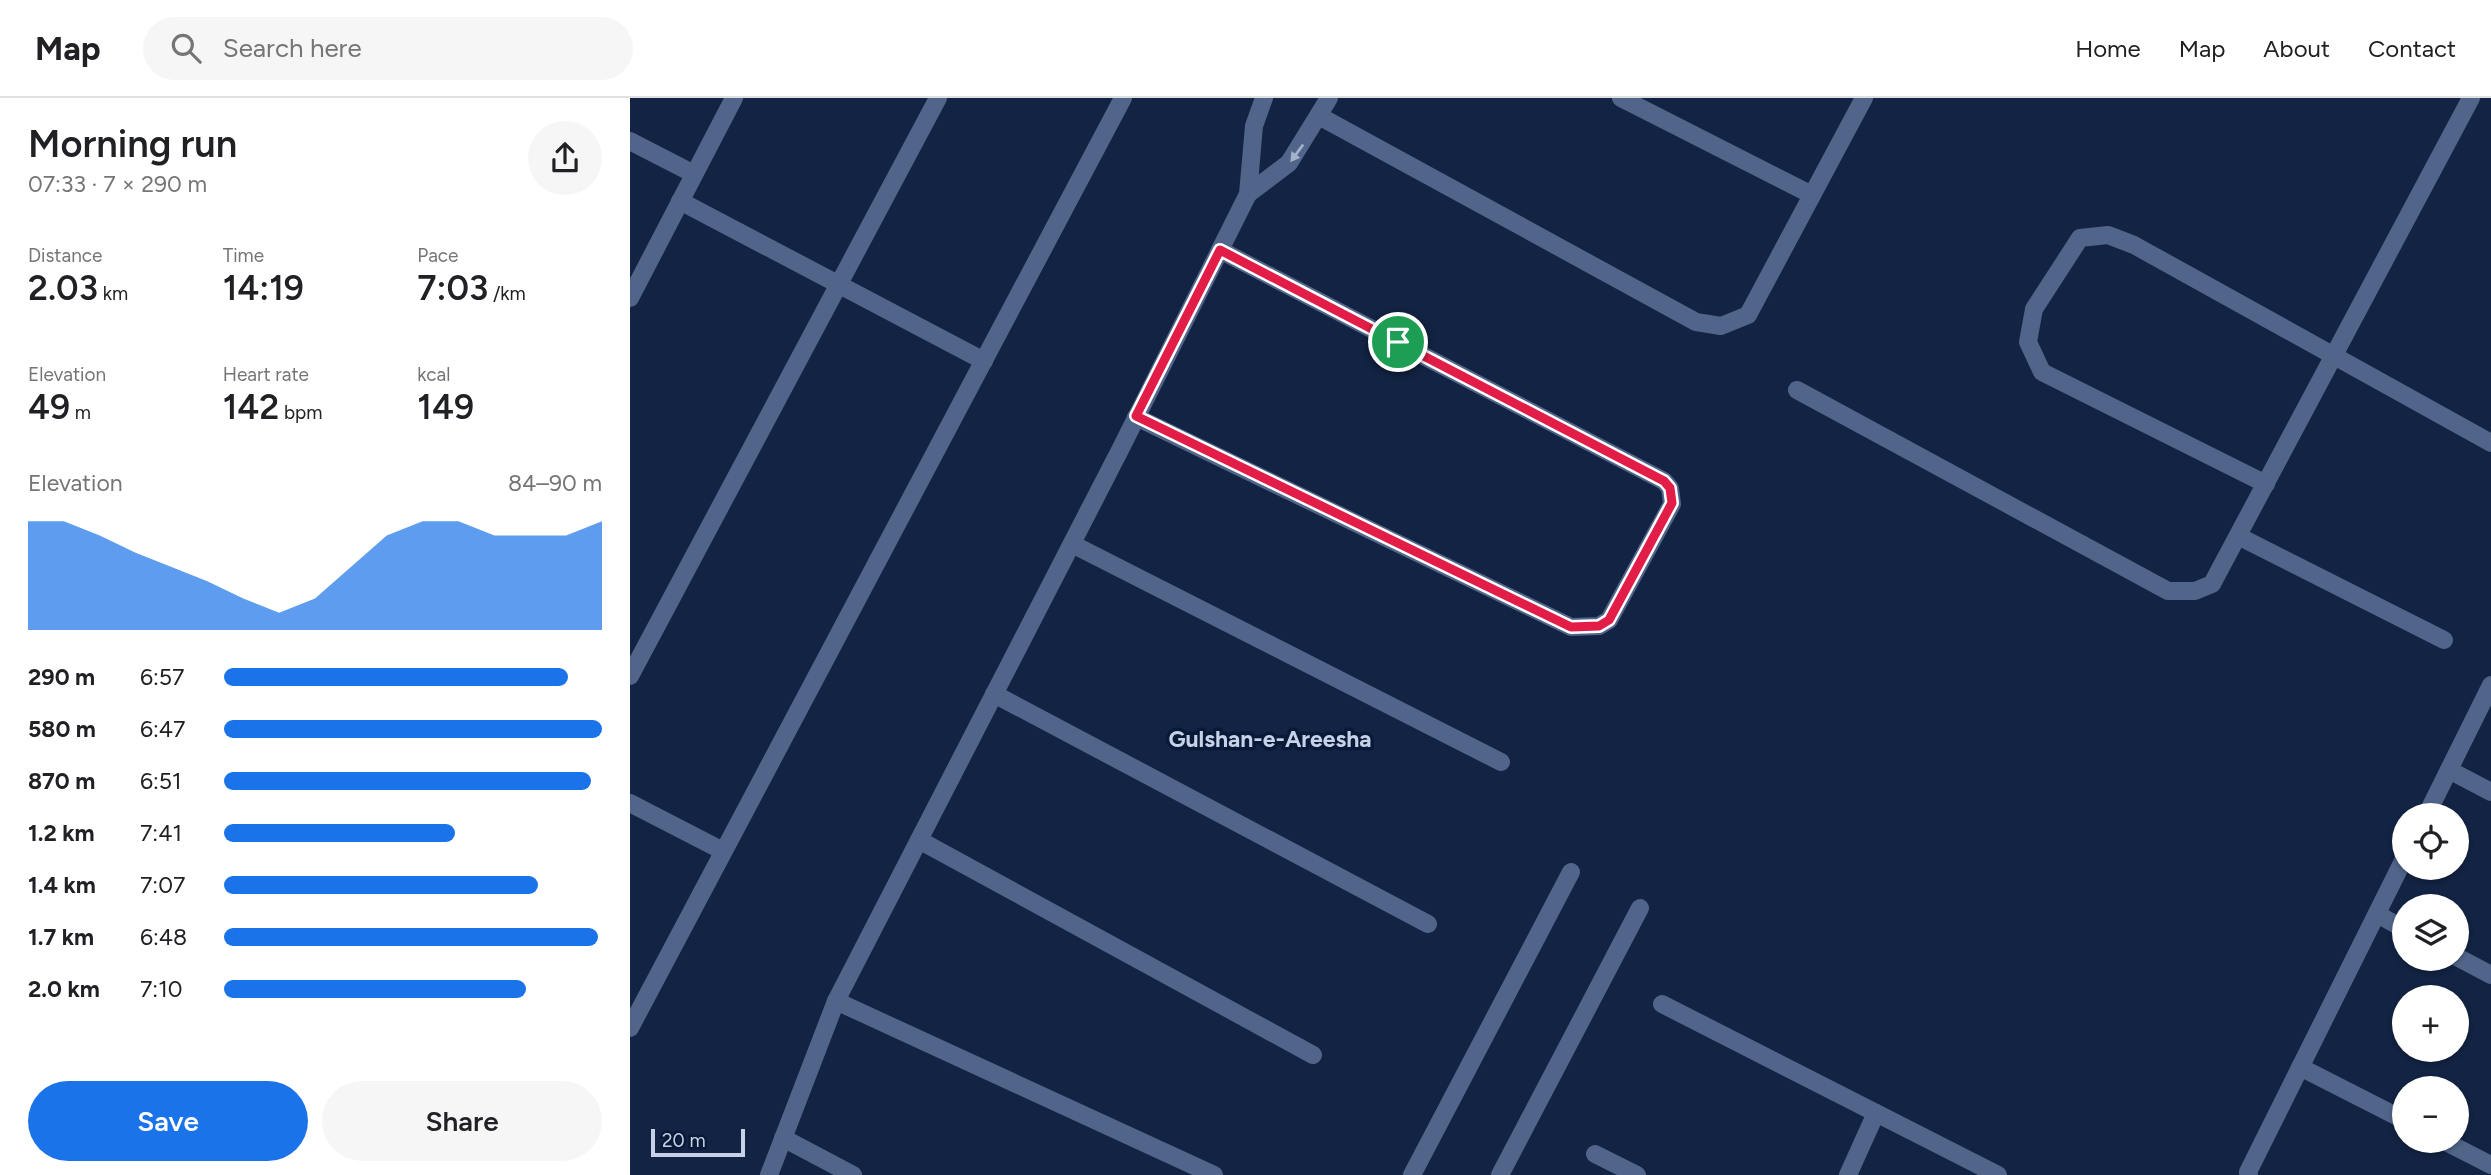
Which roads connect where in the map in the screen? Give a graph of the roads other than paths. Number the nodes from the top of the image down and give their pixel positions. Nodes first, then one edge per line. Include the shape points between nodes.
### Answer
1 (734, 98) edge
2 (937, 98) edge
3 (1123, 98) edge
4 (1264, 98) edge
5 (1329, 98) edge
6 (1621, 98) edge
7 (1864, 98) edge
8 (2471, 98) edge
9 (1320, 116) junction
10 (630, 141) edge
11 (694, 174) junction
12 (1248, 194) junction
13 (1812, 195) junction
14 (680, 201) junction
15 (1220, 250) junction
16 (838, 285) junction
17 (630, 298) edge
18 (2334, 355) junction
19 (984, 361) junction
20 (1797, 390) dead end
21 (1136, 416) junction
22 (2491, 443) edge
23 (2266, 484) junction
24 (2238, 536) junction
25 (1072, 544) junction
26 (2444, 640) dead end
27 (630, 676) edge
28 (2491, 685) edge
29 (994, 694) junction
30 (1501, 762) dead end
31 (2449, 770) junction
32 (2491, 792) edge
33 (630, 803) edge
34 (2432, 803) edge
35 (919, 840) junction
36 (723, 851) junction
37 (1571, 872) dead end
38 (2394, 880) edge
39 (1640, 908) dead end
40 (2377, 914) junction
41 (2392, 922) edge
42 (1428, 924) dead end
43 (2469, 963) edge
44 (2491, 975) edge
45 (836, 1000) junction
46 (1662, 1004) dead end
47 (630, 1028) edge
48 (1313, 1055) dead end
49 (2300, 1067) junction
50 (1876, 1113) junction
51 (2392, 1114) edge
52 (783, 1138) junction
53 (2468, 1153) edge
54 (1595, 1154) dead end
55 (2491, 1165) edge
56 (2247, 1174) edge
57 (769, 1175) edge
58 (853, 1175) edge
59 (1214, 1175) edge
60 (1412, 1175) edge
61 (1500, 1175) edge
62 (1637, 1175) edge
63 (1848, 1175) edge
64 (1998, 1175) edge

1 - 11 street
2 - 16 street
3 - 19 street
4 - 12 street via 1254,125
5 - 9 street
6 - 13 street
7 - 13 street
8 - 18 street
9 -> 12 street via 1289,163
9 - 13 street via 1696,322 1721,326 1748,315
10 - 11 street
11 - 14 street
12 - 15 street
14 - 16 street
14 - 17 street
15 - 21 street
15 - 21 street via 1664,481 1672,503 1609,620 1599,626 1571,627
16 - 19 street
16 - 27 street
18 - 22 street
18 - 23 street
18 - 23 street via 2108,235 2080,238 2034,309 2028,342 2042,372
19 - 36 street
20 - 24 street via 2168,591 2195,591 2212,584
21 - 25 street
23 - 24 street
24 - 26 street
25 - 29 street
25 - 30 street
28 - 31 street
29 - 35 street
29 - 42 street
31 - 32 street
31 - 34 street
33 - 36 street
35 - 45 street
35 - 48 street
36 - 47 street
37 - 60 street
38 - 40 street
39 - 61 street
40 - 41 street
40 - 49 street
43 - 44 street
45 - 52 street
45 - 59 street
46 - 50 street
49 - 51 street
49 - 56 street
50 - 63 street
50 - 64 street
52 - 57 street
52 - 58 street
53 - 55 street
54 - 62 street

